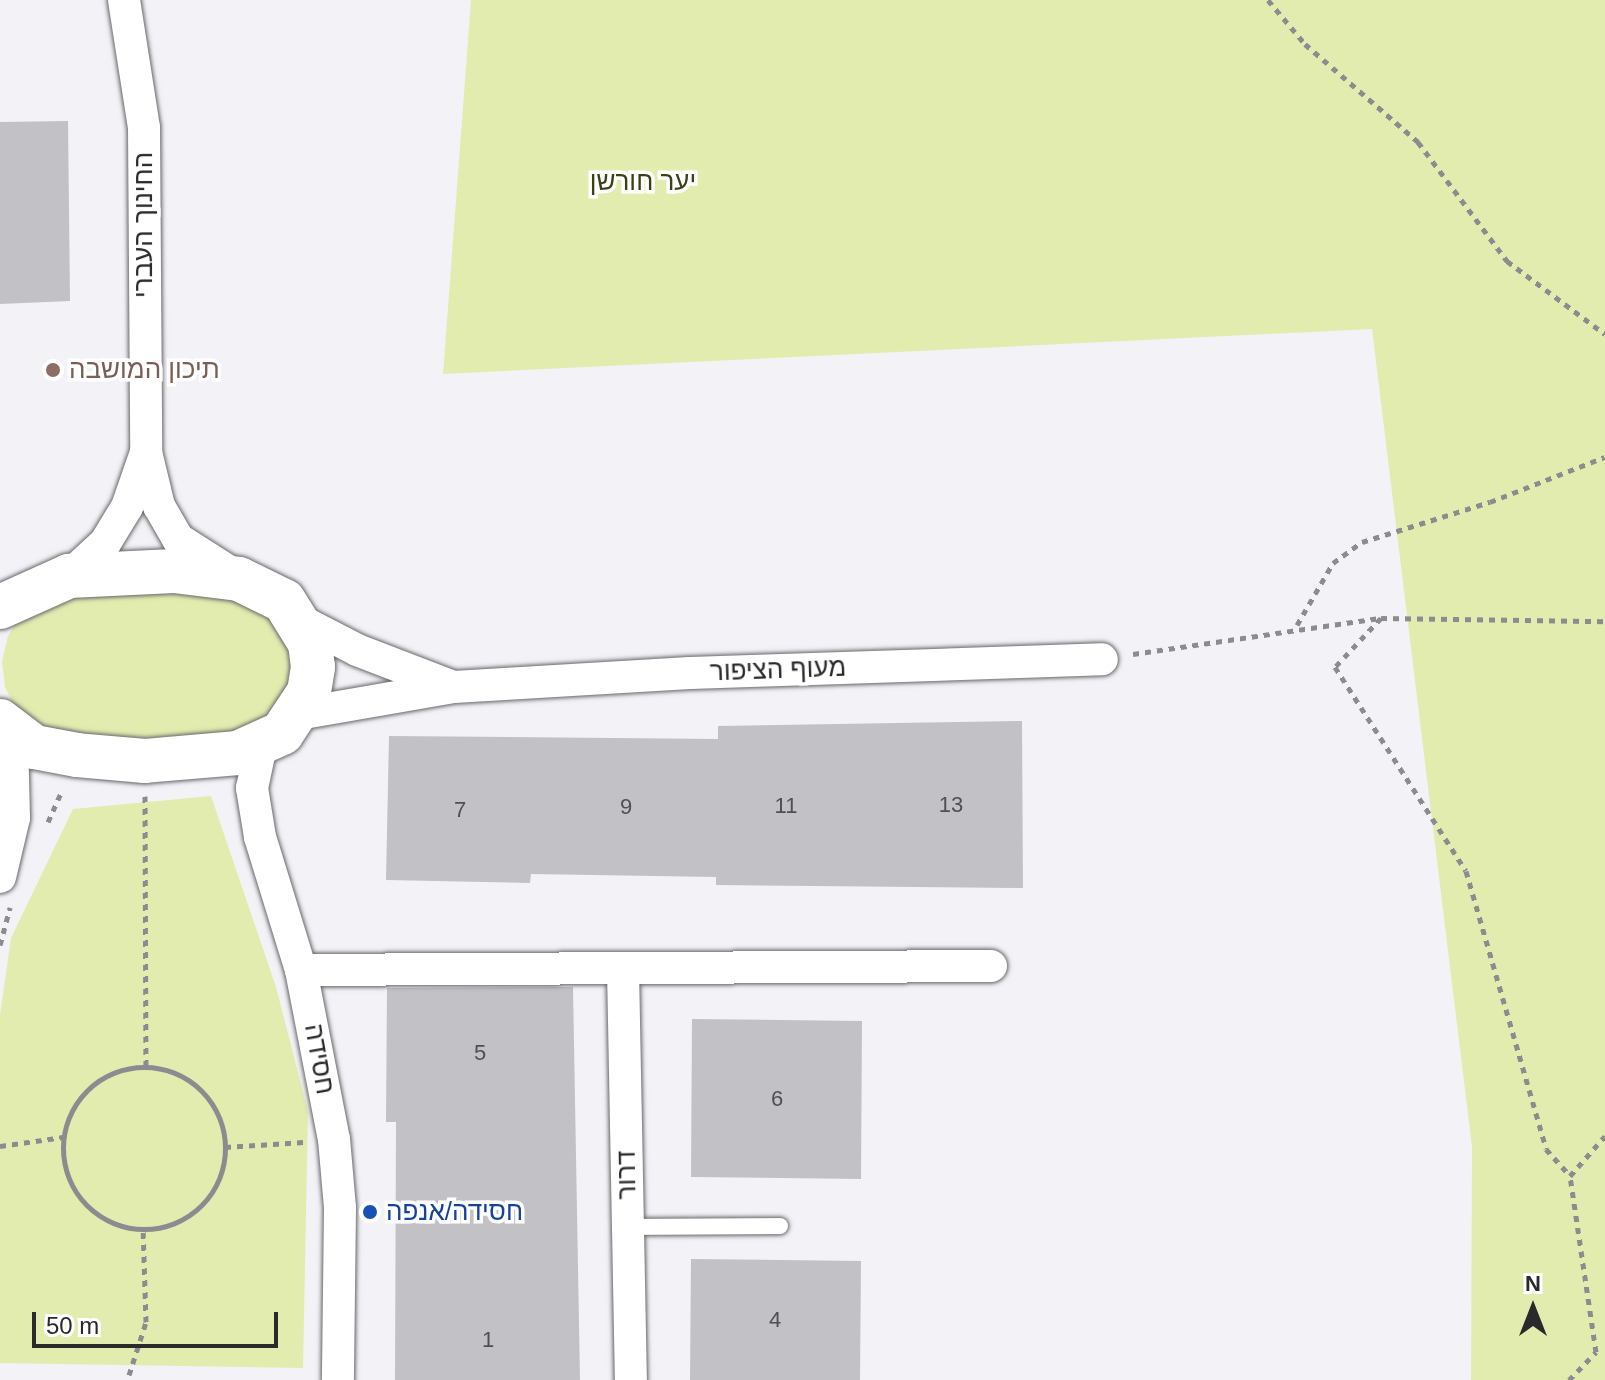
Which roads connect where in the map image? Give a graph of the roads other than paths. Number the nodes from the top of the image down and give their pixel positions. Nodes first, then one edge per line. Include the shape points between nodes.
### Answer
1 (124, 0) edge
2 (146, 452) junction
3 (69, 576) junction
4 (239, 579) junction
5 (1, 607) edge
6 (299, 620) junction
7 (1102, 659) road end
8 (454, 687) junction
9 (298, 714) junction
10 (6, 728) edge
11 (261, 746) junction
12 (0, 877) edge
13 (991, 966) dead end
14 (623, 969) junction
15 (301, 970) junction
16 (780, 1226) dead end
17 (628, 1227) junction
18 (338, 1380) edge
19 (631, 1380) edge

1 - 2 street, החינוך העברי via 144,128
2 - 3 street, החינוך העברי via 127,507 105,543
2 - 4 street, החינוך העברי via 159,506 178,539
3 - 4 street via 174,571
3 - 5 street
4 - 6 street via 263,586
6 - 8 street, מעוף הציפור via 357,650
6 - 9 street via 313,667
7 - 8 street, מעוף הציפור
8 - 9 street, מעוף הציפור
9 - 11 street
10 - 11 street via 34,747 145,761 196,759
10 - 12 street via 14,818
11 - 15 street, חסידה via 252,788 260,837
13 - 14 street
14 - 15 street
14 - 17 street, דרור
15 - 18 street, חסידה via 334,1139 340,1208
16 - 17 lane
17 - 19 street, דרור

